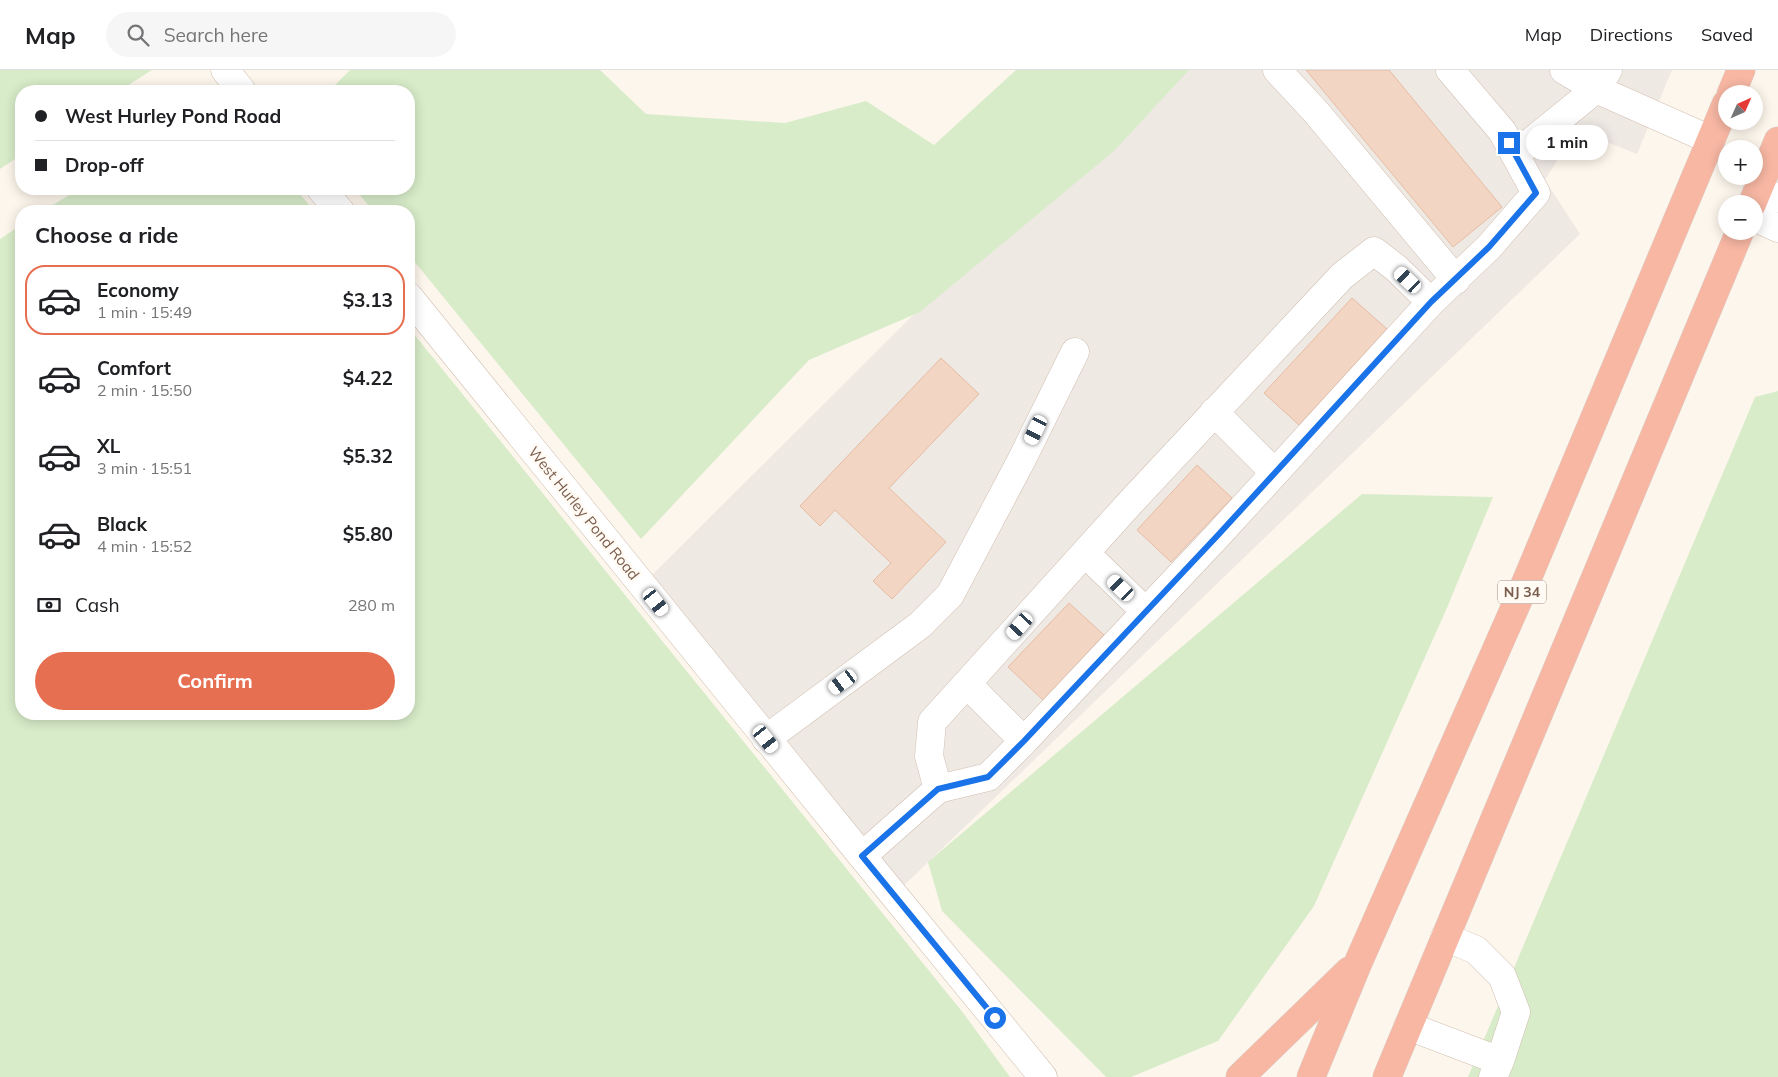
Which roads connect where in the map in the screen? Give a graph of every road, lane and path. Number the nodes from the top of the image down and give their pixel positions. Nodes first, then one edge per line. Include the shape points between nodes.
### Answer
1 (225, 70) edge
2 (1278, 70) edge
3 (1450, 70) edge
4 (1564, 70) edge
5 (1740, 70) edge
6 (1602, 80) edge
7 (237, 85) edge
8 (1734, 85) edge
9 (1718, 123) edge
10 (1711, 140) junction
11 (1778, 141) edge
12 (1515, 155) junction
13 (326, 195) edge
14 (1763, 195) edge
15 (335, 205) edge
16 (1763, 221) edge
17 (1778, 228) edge
18 (1736, 240) edge
19 (1456, 280) junction
20 (1431, 302) junction
21 (415, 304) edge
22 (1075, 352) dead end
23 (1214, 412) junction
24 (1274, 472) junction
25 (1085, 553) junction
26 (1145, 612) junction
27 (967, 684) junction
28 (766, 739) junction
29 (1024, 741) junction
30 (938, 789) junction
31 (862, 856) junction
32 (1445, 937) junction
33 (1358, 963) junction
34 (1408, 1026) junction
35 (1497, 1069) edge
36 (1043, 1077) edge
37 (1240, 1077) edge
38 (1311, 1077) edge
39 (1387, 1077) edge

1 - 7 street
2 - 19 street
3 - 12 street via 1502,131
4 - 6 street
5 - 8 highway
6 - 10 street
6 - 12 street
9 - 10 highway, NJ 34
10 - 33 highway, NJ 34 via 1523,589
11 - 14 highway
12 - 19 street via 1536,193
13 - 15 street
16 - 17 street
18 - 32 highway
19 - 20 street
20 - 23 street via 1374,251 1342,276
20 - 24 street
21 - 28 street, West Hurley Pond Road
22 - 28 street via 950,595 920,626
23 - 24 street
23 - 25 street
24 - 26 street
25 - 26 street
25 - 27 street
26 - 29 street
27 - 29 street
27 - 30 street via 932,722 929,756
28 - 31 street, West Hurley Pond Road
29 - 30 street via 988,777
30 - 31 street
31 - 36 street, West Hurley Pond Road
32 - 34 highway
32 - 35 street via 1476,950 1502,976 1516,1012
33 - 37 highway
33 - 38 highway, NJ 34
34 - 35 street
34 - 39 highway

